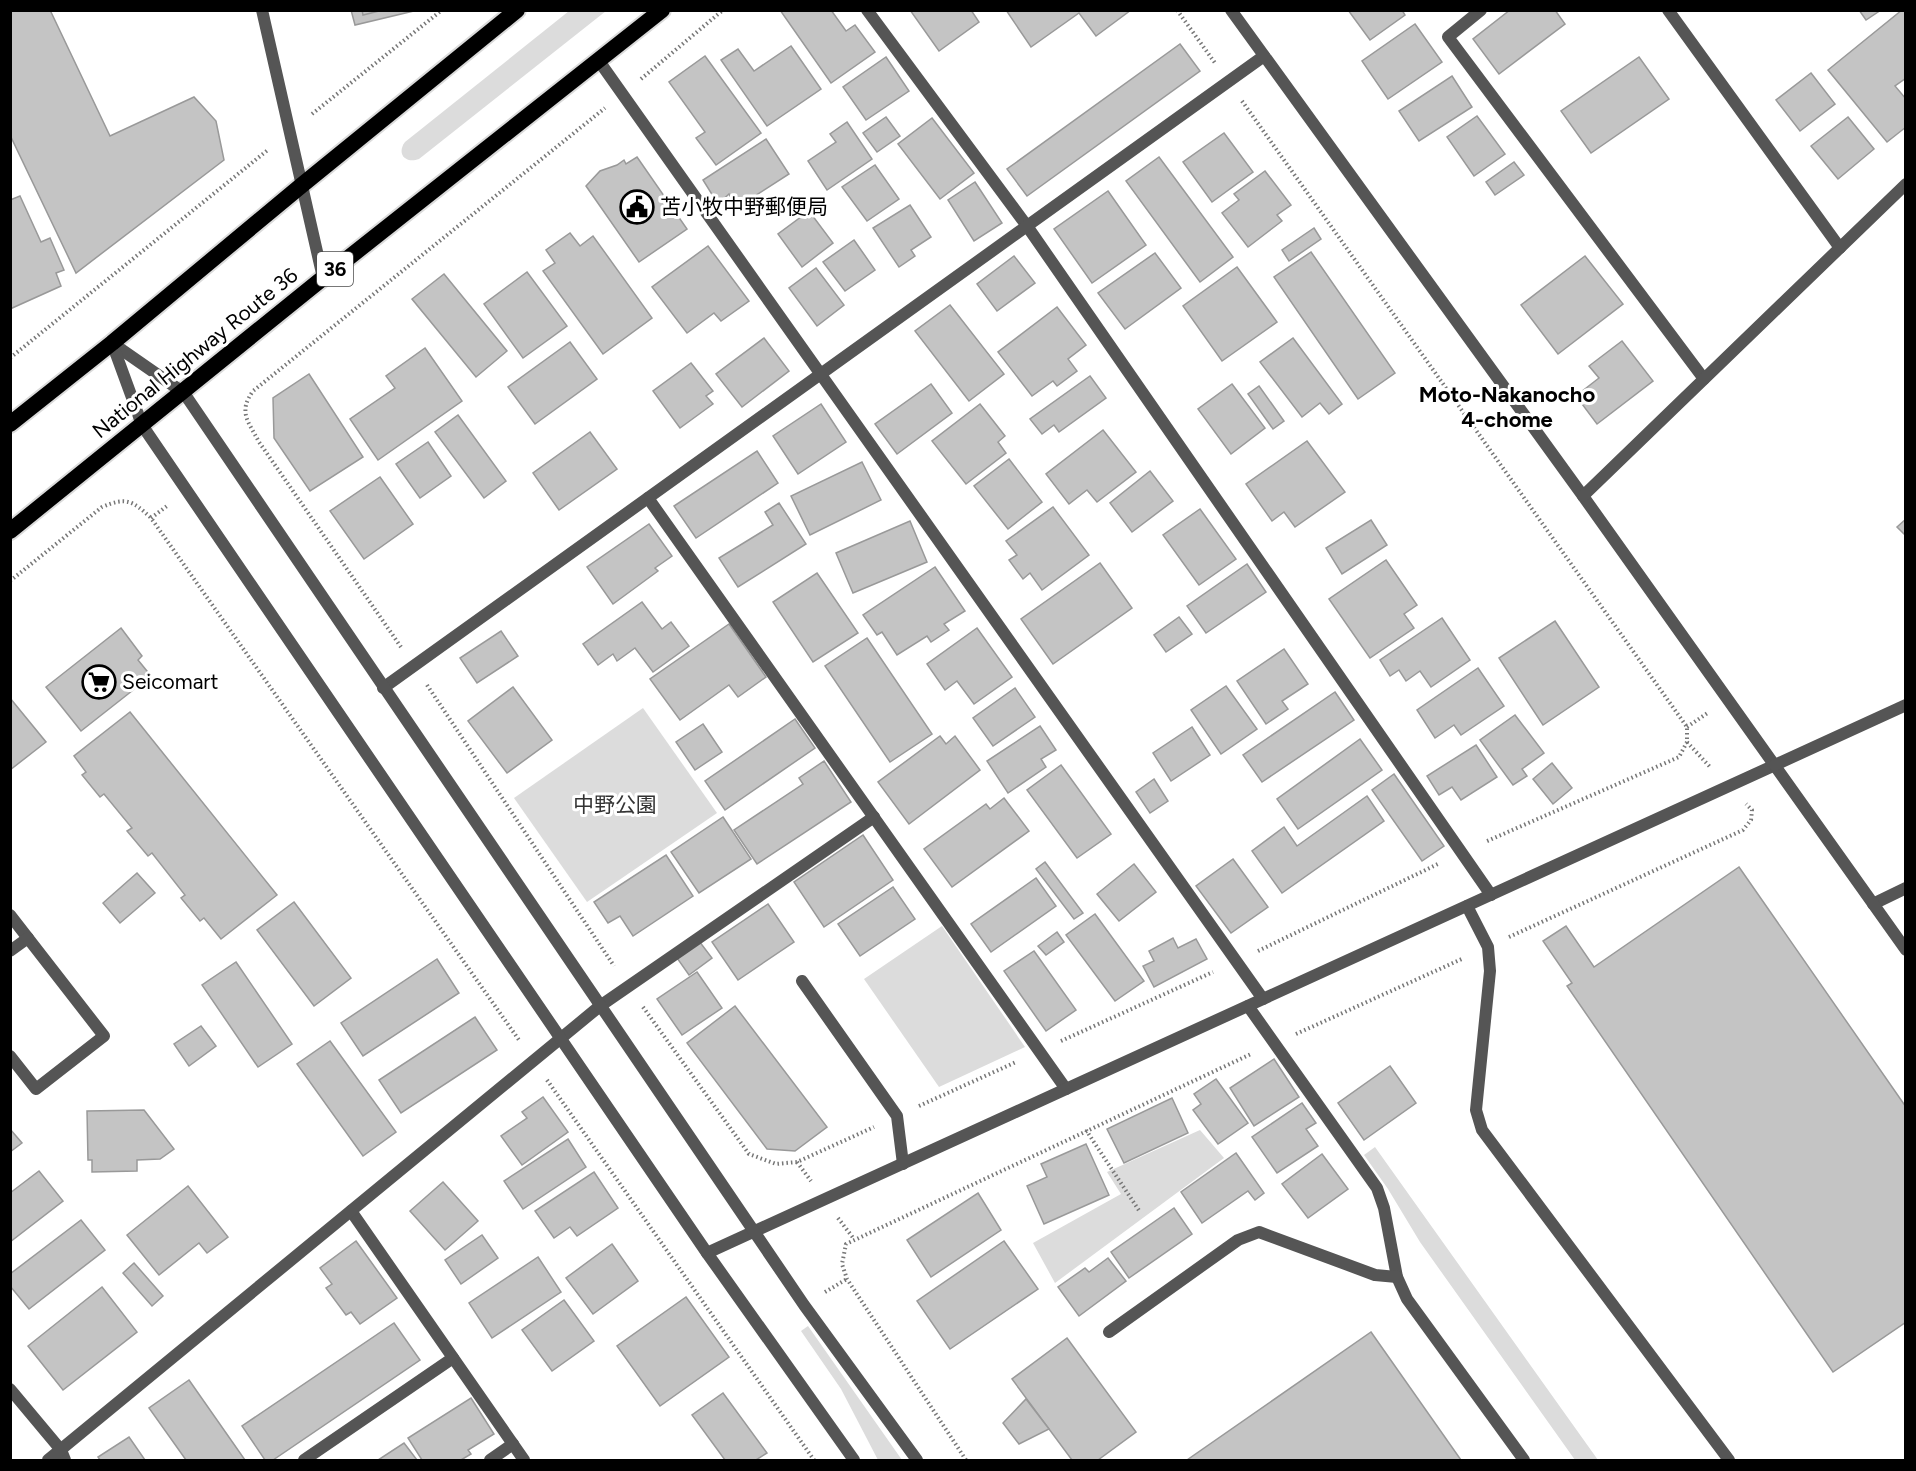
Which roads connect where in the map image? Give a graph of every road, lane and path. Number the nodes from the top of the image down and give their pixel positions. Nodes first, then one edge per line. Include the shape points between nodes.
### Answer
1 (262, 10) edge
2 (442, 10) edge
3 (517, 10) edge
4 (662, 10) edge
5 (867, 10) edge
6 (1177, 10) edge
7 (1231, 10) edge
8 (1481, 10) edge
9 (1668, 10) edge
10 (1264, 56) junction
11 (599, 61) junction
12 (1228, 81) junction
13 (290, 132) junction
14 (1905, 184) edge
15 (302, 185) junction
16 (1027, 226) junction
17 (1840, 248) junction
18 (323, 278) junction
19 (112, 343) junction
20 (10, 358) edge
21 (821, 373) junction
22 (1704, 379) junction
23 (184, 393) junction
24 (10, 424) edge
25 (142, 425) junction
26 (1583, 496) junction
27 (648, 498) junction
28 (10, 531) edge
29 (10, 581) edge
30 (383, 688) junction
31 (1905, 705) edge
32 (1687, 727) dead end
33 (1688, 742) dead end
34 (1775, 765) junction
35 (1727, 786) junction
36 (874, 817) junction
37 (1905, 888) edge
38 (1491, 895) junction
39 (1873, 904) junction
40 (1467, 906) junction
41 (10, 915) edge
42 (28, 938) junction
43 (1488, 947) junction
44 (1905, 950) edge
45 (10, 951) edge
46 (802, 981) dead end
47 (1263, 999) junction
48 (600, 1006) junction
49 (1248, 1006) junction
50 (561, 1038) junction
51 (1274, 1044) junction
52 (10, 1056) edge
53 (534, 1061) junction
54 (1066, 1089) junction
55 (1086, 1130) junction
56 (903, 1164) junction
57 (351, 1211) junction
58 (1140, 1212) dead end
59 (754, 1232) junction
60 (707, 1254) junction
61 (1396, 1276) junction
62 (1109, 1332) dead end
63 (453, 1358) junction
64 (10, 1389) edge
65 (513, 1444) junction
66 (63, 1455) edge
67 (48, 1461) edge
68 (304, 1461) edge
69 (490, 1461) edge
70 (524, 1461) edge
71 (814, 1461) edge
72 (854, 1461) edge
73 (917, 1461) edge
74 (966, 1461) edge
75 (1524, 1461) edge
76 (1729, 1461) edge

1 - 13 street
2 - 13 path
3 - 15 highway
4 - 11 highway, National Highway Route 36 / 36
5 - 16 street
6 - 12 path
7 - 10 street
8 - 22 street via 1448,37
9 - 17 street
10 - 12 street
10 - 26 street
11 - 18 highway, National Highway Route 36 / 36
11 - 21 street
12 - 16 street
12 - 32 path
13 - 15 street
13 - 20 path
14 - 17 street
15 - 18 street
15 - 19 highway
16 - 21 street
16 - 38 street
17 - 22 street
18 - 23 highway, National Highway Route 36 / 36
19 - 23 street
19 - 24 highway
19 - 25 street
21 - 27 street
21 - 47 street
22 - 26 street
23 - 25 highway, National Highway Route 36 / 36
23 - 30 street
25 - 28 highway, National Highway Route 36 / 36
25 - 50 street
26 - 34 street
27 - 30 street
27 - 36 street
29 - 53 path via 102,507 118,500 135,503 150,518
30 - 48 street
31 - 34 street
33 - 35 path
34 - 35 street
34 - 39 street
35 - 38 street
35 - 43 path via 1752,810 1751,820 1743,830
36 - 48 street
36 - 54 street
37 - 39 street
38 - 40 street
39 - 44 street
40 - 43 street
40 - 47 street
41 - 42 street
42 - 45 street
42 - 52 street via 104,1036 36,1089
43 - 51 path
43 - 76 street via 1490,971 1476,1110 1482,1130
46 - 56 street via 897,1116
47 - 49 street
48 - 50 street
48 - 59 street
49 - 51 street
49 - 54 street
50 - 53 street
50 - 60 street
51 - 55 path
51 - 61 street via 1377,1188
53 - 57 street
53 - 71 path
54 - 56 street
55 - 58 path
55 - 74 path via 846,1244 842,1264 847,1279
56 - 59 street
57 - 63 street
57 - 66 street
59 - 60 street
59 - 73 street
60 - 72 street
61 - 62 street via 1375,1275 1259,1232 1238,1240
61 - 75 street via 1407,1299
63 - 65 street
63 - 68 street
64 - 66 street
65 - 69 street
65 - 70 street
66 - 67 street

